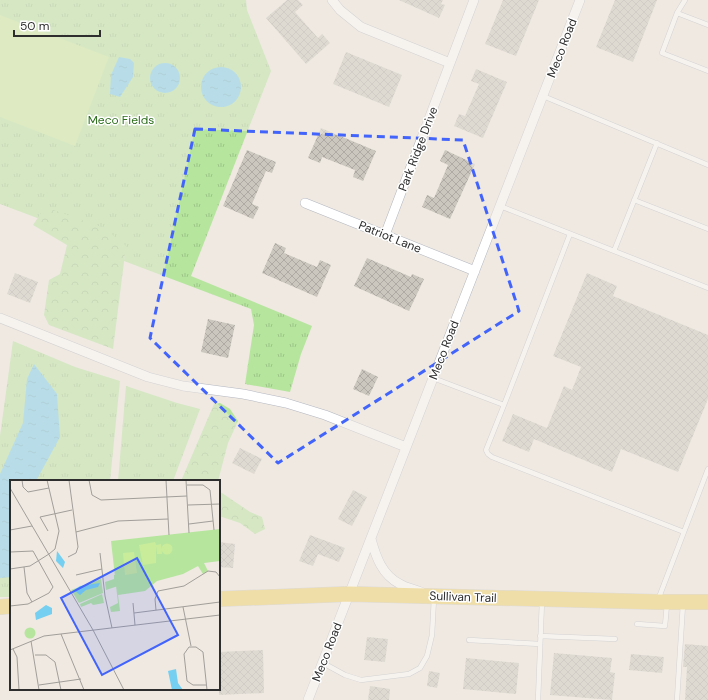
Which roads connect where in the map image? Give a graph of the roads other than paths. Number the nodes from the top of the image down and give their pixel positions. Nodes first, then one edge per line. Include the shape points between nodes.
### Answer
1 (332, 0) edge
2 (474, 0) edge
3 (580, 0) edge
4 (685, 0) edge
5 (677, 13) junction
6 (708, 25) edge
7 (450, 62) junction
8 (708, 71) edge
9 (543, 96) junction
10 (657, 143) junction
11 (708, 165) edge
12 (634, 200) junction
13 (305, 203) dead end
14 (500, 206) junction
15 (708, 228) edge
16 (570, 234) junction
17 (385, 235) junction
18 (614, 251) junction
19 (475, 271) junction
20 (708, 288) edge
21 (0, 318) edge
22 (433, 378) junction
23 (504, 405) junction
24 (406, 447) junction
25 (708, 469) edge
26 (684, 532) junction
27 (371, 539) junction
28 (349, 594) junction
29 (434, 596) junction
30 (220, 599) edge
31 (542, 599) junction
32 (663, 602) junction
33 (683, 602) junction
34 (708, 602) edge
35 (10, 606) edge
36 (0, 607) edge
37 (637, 624) dead end
38 (540, 636) junction
39 (615, 639) dead end
40 (469, 640) dead end
41 (540, 644) junction
42 (323, 663) junction
43 (308, 700) edge
44 (538, 700) edge
45 (677, 700) edge

1 - 7 street via 361,27
2 - 7 street, Park Ridge Drive
3 - 9 street, Meco Road
4 - 5 lane
5 - 6 lane
5 - 8 lane via 662,53
7 - 17 street, Park Ridge Drive
9 - 10 lane
9 - 14 street, Meco Road
10 - 11 lane
10 - 12 lane
12 - 15 lane
12 - 18 lane
13 - 17 street, Patriot Lane
14 - 16 lane
14 - 19 street, Meco Road
16 - 18 lane
16 - 23 lane
17 - 19 street, Patriot Lane
18 - 20 lane
19 - 22 street, Meco Road
21 - 24 street via 148,377 183,386 286,403 325,415
22 - 23 lane
22 - 24 street, Meco Road
23 - 26 lane via 486,450 492,457
24 - 27 street, Meco Road
25 - 26 lane
26 - 32 lane
27 - 28 street, Meco Road
27 - 29 street via 377,560 387,575 400,584
28 - 29 main road, Sullivan Trail
28 - 30 main road, Sullivan Trail
28 - 42 street, Meco Road
29 - 31 main road, Sullivan Trail
29 - 42 lane via 432,635 427,656 420,668 409,674 361,680
31 - 32 main road, Sullivan Trail
31 - 38 lane
32 - 33 main road, Sullivan Trail
32 - 37 lane via 665,626
33 - 34 main road, Sullivan Trail
33 - 45 lane
35 - 36 main road
38 - 39 lane
38 - 41 lane
40 - 41 lane
41 - 44 lane
42 - 43 street, Meco Road

